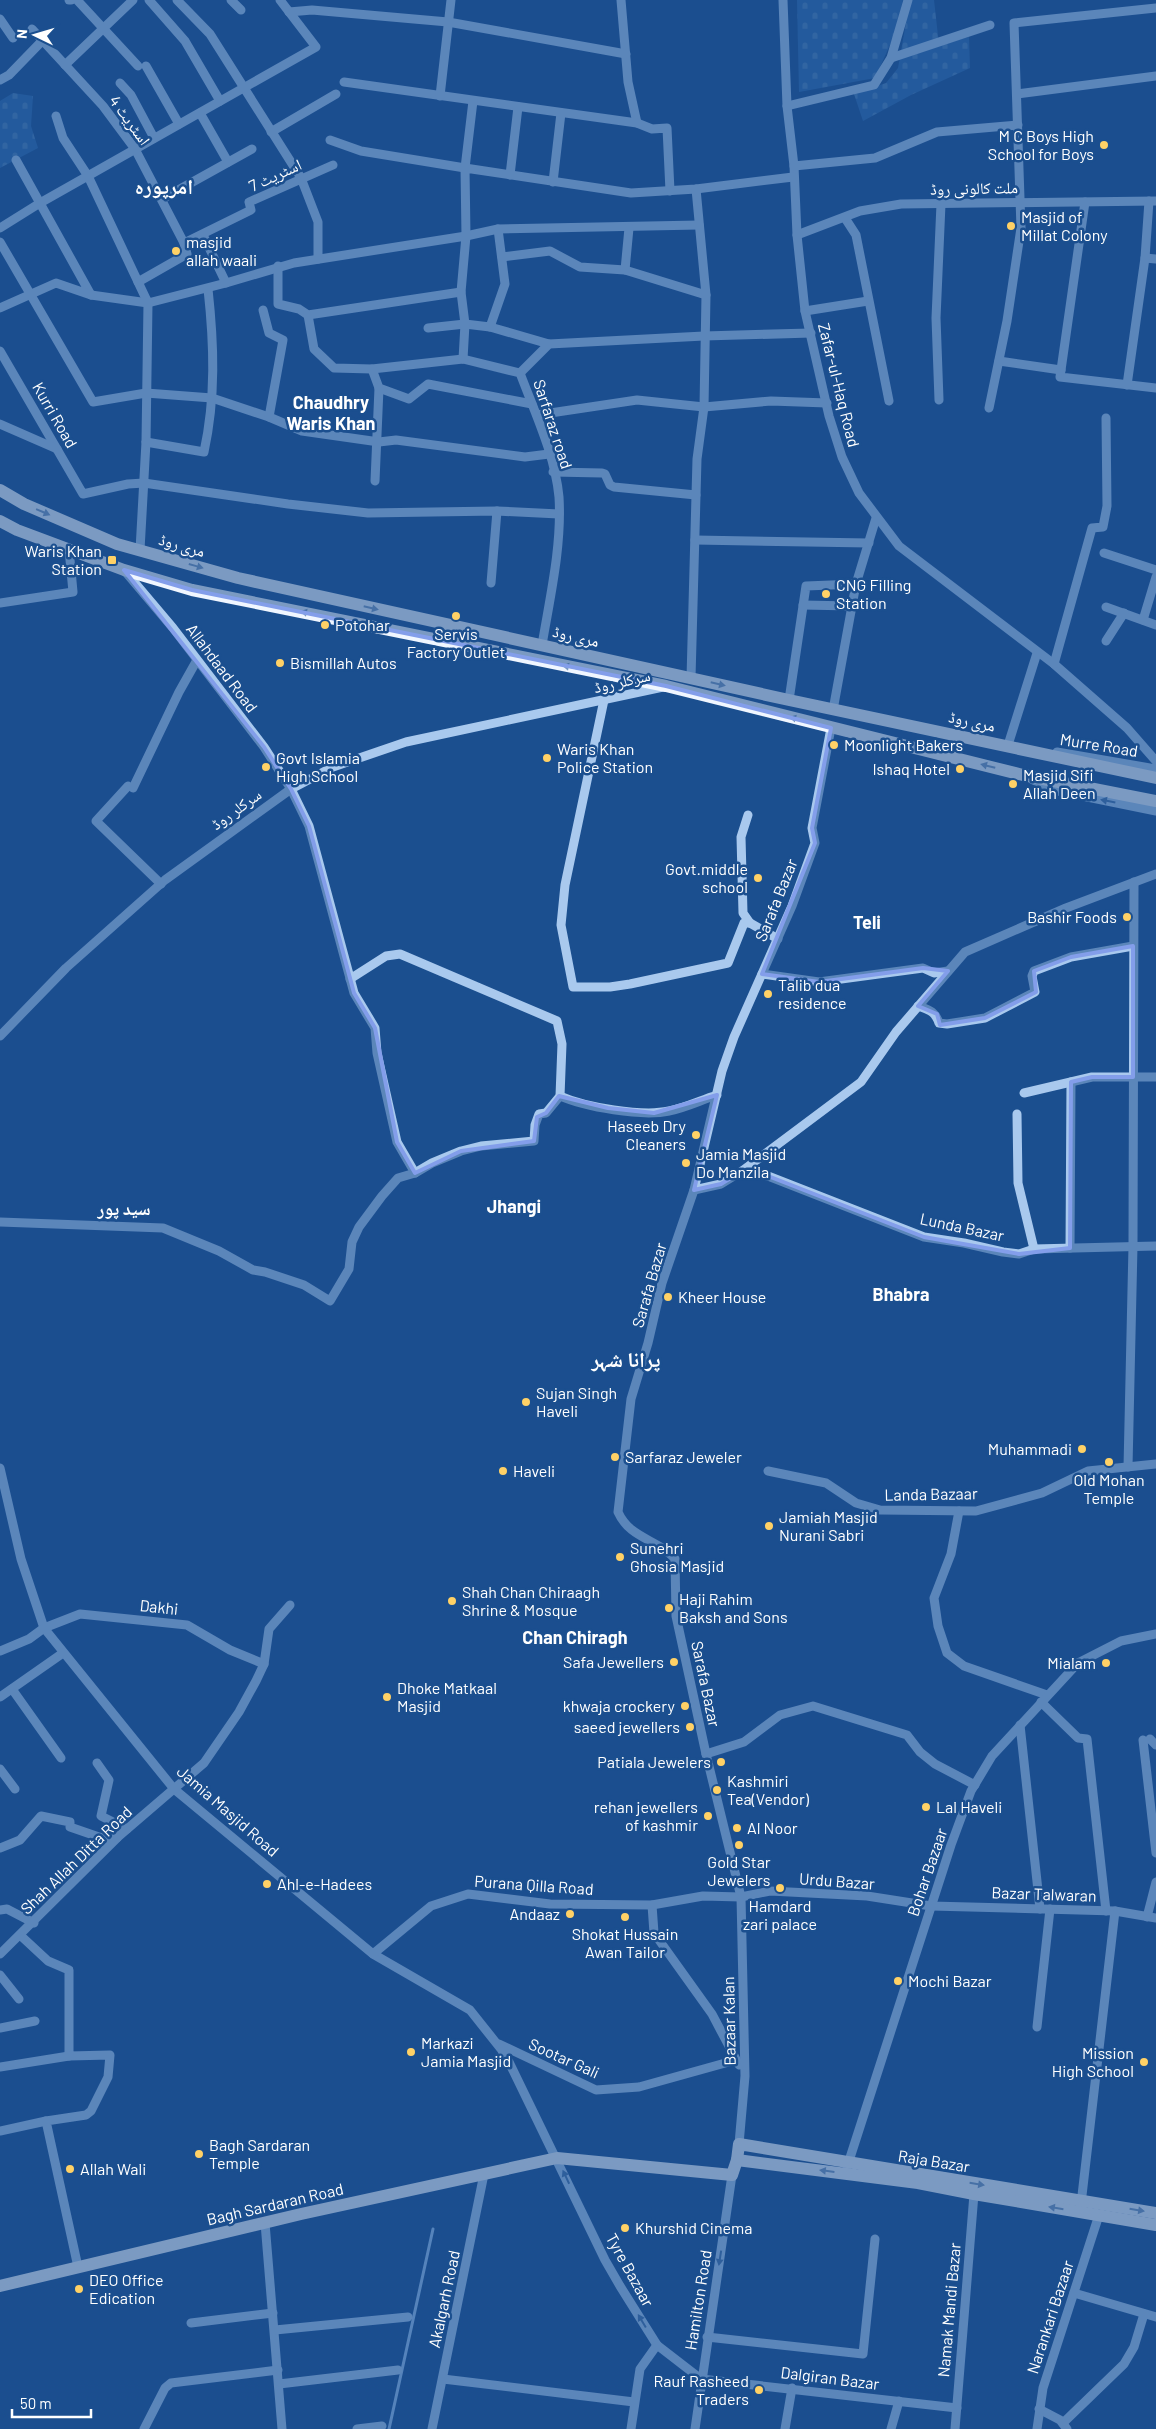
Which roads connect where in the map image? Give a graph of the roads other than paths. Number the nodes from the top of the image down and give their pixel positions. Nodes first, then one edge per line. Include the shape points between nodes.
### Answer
1 (77, 0) edge
2 (133, 0) edge
3 (149, 0) edge
4 (177, 0) edge
5 (231, 0) edge
6 (280, 0) edge
7 (451, 0) edge
8 (621, 0) edge
9 (783, 0) edge
10 (908, 0) edge
11 (1156, 8) edge
12 (240, 10) dead end
13 (289, 12) junction
14 (0, 19) edge
15 (448, 22) junction
16 (990, 25) dead end
17 (104, 28) junction
18 (32, 29) dead end
19 (13, 38) dead end
20 (42, 41) junction
21 (626, 54) junction
22 (891, 58) junction
23 (65, 65) junction
24 (1156, 76) edge
25 (0, 80) edge
26 (344, 82) dead end
27 (120, 83) dead end
28 (243, 88) junction
29 (336, 94) dead end
30 (1017, 94) junction
31 (440, 96) junction
32 (220, 101) junction
33 (474, 101) junction
34 (787, 106) junction
35 (518, 107) junction
36 (200, 113) junction
37 (560, 113) junction
38 (56, 116) dead end
39 (179, 124) junction
40 (637, 124) junction
41 (1018, 125) junction
42 (271, 132) junction
43 (154, 138) junction
44 (330, 140) dead end
45 (135, 149) junction
46 (252, 149) dead end
47 (16, 160) dead end
48 (228, 162) junction
49 (333, 165) dead end
50 (794, 166) junction
51 (465, 168) junction
52 (510, 175) junction
53 (88, 176) junction
54 (793, 177) junction
55 (301, 178) junction
56 (553, 182) junction
57 (696, 189) junction
58 (670, 191) junction
59 (162, 199) junction
60 (1153, 201) edge
61 (1020, 202) junction
62 (1085, 202) junction
63 (40, 204) junction
64 (942, 204) junction
65 (845, 218) junction
66 (699, 225) junction
67 (0, 228) edge
68 (498, 228) junction
69 (628, 228) junction
70 (203, 235) junction
71 (797, 235) junction
72 (466, 236) junction
73 (0, 242) edge
74 (184, 243) junction
75 (502, 257) junction
76 (1145, 258) junction
77 (318, 259) junction
78 (1156, 259) edge
79 (278, 266) junction
80 (625, 270) junction
81 (138, 282) junction
82 (226, 284) junction
83 (208, 289) junction
84 (461, 292) junction
85 (30, 295) junction
86 (91, 295) junction
87 (706, 296) junction
88 (868, 300) junction
89 (148, 303) junction
90 (0, 308) edge
91 (263, 310) dead end
92 (805, 311) junction
93 (308, 315) junction
94 (465, 324) junction
95 (490, 327) junction
96 (428, 328) dead end
97 (811, 333) junction
98 (704, 336) junction
99 (549, 344) junction
100 (0, 351) edge
101 (463, 359) junction
102 (999, 361) junction
103 (372, 369) junction
104 (1061, 370) junction
105 (520, 373) junction
106 (1127, 385) junction
107 (379, 388) junction
108 (1156, 388) edge
109 (146, 393) junction
110 (212, 398) junction
111 (939, 400) dead end
112 (889, 401) dead end
113 (827, 403) junction
114 (532, 404) junction
115 (704, 407) junction
116 (989, 408) dead end
117 (537, 415) junction
118 (268, 417) junction
119 (1106, 418) dead end
120 (0, 424) edge
121 (146, 442) junction
122 (378, 442) junction
123 (57, 449) junction
124 (549, 454) junction
125 (554, 472) junction
126 (375, 481) dead end
127 (144, 483) junction
128 (0, 490) edge
129 (696, 495) junction
130 (498, 511) junction
131 (558, 514) junction
132 (876, 518) junction
133 (0, 521) edge
134 (695, 540) junction
135 (869, 543) junction
136 (69, 549) junction
137 (140, 550) junction
138 (1104, 553) dead end
139 (124, 570) junction
140 (1156, 570) edge
141 (1156, 577) edge
142 (491, 583) dead end
143 (856, 584) junction
144 (0, 602) edge
145 (803, 605) junction
146 (852, 606) junction
147 (1106, 607) dead end
148 (1124, 613) junction
149 (1143, 620) junction
150 (1156, 624) edge
151 (1106, 641) dead end
152 (542, 645) junction
153 (1037, 653) junction
154 (197, 660) junction
155 (1054, 664) junction
156 (691, 678) junction
157 (666, 686) junction
158 (604, 700) junction
159 (789, 700) junction
160 (833, 710) junction
161 (831, 728) junction
162 (1008, 746) junction
163 (1037, 751) junction
164 (1156, 761) edge
165 (1156, 769) edge
166 (1023, 775) junction
167 (1156, 778) edge
168 (291, 789) junction
169 (1156, 801) edge
170 (1156, 811) edge
171 (748, 815) dead end
172 (1156, 874) edge
173 (1134, 882) junction
174 (160, 884) junction
175 (750, 922) junction
176 (778, 939) junction
177 (1133, 946) junction
178 (948, 971) junction
179 (762, 974) junction
180 (350, 979) junction
181 (918, 1006) junction
182 (0, 1036) edge
183 (1133, 1077) junction
184 (1156, 1077) edge
185 (1072, 1082) junction
186 (1024, 1093) dead end
187 (716, 1095) junction
188 (560, 1096) junction
189 (1017, 1114) dead end
190 (742, 1171) junction
191 (415, 1173) junction
192 (694, 1190) junction
193 (0, 1222) edge
194 (1134, 1246) junction
195 (1156, 1246) edge
196 (1070, 1248) junction
197 (1034, 1249) junction
198 (1156, 1464) edge
199 (1128, 1467) junction
200 (0, 1468) edge
201 (768, 1471) dead end
202 (959, 1511) junction
203 (290, 1604) dead end
204 (44, 1628) junction
205 (1156, 1634) edge
206 (0, 1651) edge
207 (63, 1653) junction
208 (264, 1664) junction
209 (12, 1689) junction
210 (1048, 1695) junction
211 (0, 1697) edge
212 (1041, 1702) junction
213 (1020, 1725) junction
214 (1150, 1742) edge
215 (706, 1754) junction
216 (61, 1758) dead end
217 (96, 1763) dead end
218 (0, 1768) edge
219 (975, 1785) junction
220 (15, 1789) dead end
221 (174, 1789) junction
222 (127, 1829) junction
223 (117, 1838) junction
224 (0, 1848) edge
225 (1156, 1853) edge
226 (1156, 1882) edge
227 (741, 1897) junction
228 (652, 1905) junction
229 (931, 1906) junction
230 (1045, 1909) junction
231 (0, 1910) edge
232 (1110, 1911) junction
233 (1151, 1918) edge
234 (34, 1923) junction
235 (20, 1935) junction
236 (0, 1954) edge
237 (373, 1954) junction
238 (0, 1976) edge
239 (19, 1999) dead end
240 (35, 2022) dead end
241 (1038, 2027) dead end
242 (0, 2028) edge
243 (497, 2044) junction
244 (69, 2056) junction
245 (736, 2060) junction
246 (0, 2067) edge
247 (745, 2076) junction
248 (46, 2122) junction
249 (0, 2131) edge
250 (739, 2144) junction
251 (557, 2158) junction
252 (737, 2160) junction
253 (847, 2168) junction
254 (484, 2174) junction
255 (732, 2175) junction
256 (974, 2194) junction
257 (1080, 2206) junction
258 (1156, 2213) edge
259 (1099, 2215) junction
260 (265, 2223) junction
261 (1156, 2225) edge
262 (875, 2239) dead end
263 (78, 2267) junction
264 (0, 2286) edge
265 (1074, 2293) junction
266 (273, 2313) junction
267 (1144, 2314) junction
268 (408, 2317) dead end
269 (1156, 2317) edge
270 (191, 2323) dead end
271 (275, 2330) junction
272 (707, 2337) junction
273 (656, 2345) junction
274 (278, 2370) junction
275 (398, 2370) dead end
276 (443, 2379) junction
277 (701, 2379) junction
278 (279, 2384) junction
279 (792, 2388) junction
280 (898, 2401) junction
281 (634, 2402) junction
282 (957, 2408) junction
283 (1039, 2410) junction
284 (382, 2426) dead end
285 (1065, 2426) edge
286 (144, 2429) edge
287 (282, 2429) edge
288 (357, 2429) edge
289 (432, 2429) edge
290 (631, 2429) edge
291 (695, 2429) edge
292 (785, 2429) edge
293 (892, 2429) edge
294 (955, 2429) edge
295 (1038, 2429) edge

1 - 17 street
2 - 17 street
3 - 32 street via 186,41
4 - 28 street via 210,34
5 - 12 street
6 - 13 street
7 - 15 street
8 - 21 street
9 - 34 street, Zafar-ul-Haq Road
10 - 22 street
11 - 30 street via 1014,23
13 - 15 street via 312,10
13 - 28 street via 316,48
14 - 19 street
15 - 21 street
15 - 31 street
16 - 22 street
17 - 23 street
17 - 39 street via 142,66
18 - 20 street, اسٹریٹ 4
20 - 23 street, اسٹریٹ 4
20 - 25 street
21 - 40 street
22 - 34 street via 874,85
23 - 45 street, اسٹریٹ 4 via 103,106
24 - 30 street
26 - 31 street
27 - 43 street via 131,95
28 - 32 street
28 - 42 street
29 - 42 street
30 - 41 street
31 - 33 street
32 - 36 street
33 - 35 street
33 - 51 street
34 - 50 street, Zafar-ul-Haq Road
35 - 37 street
35 - 52 street
36 - 39 street
36 - 48 street
37 - 40 street
37 - 56 street
38 - 53 street via 63,138
39 - 43 street
40 - 58 street via 652,129 668,129
41 - 50 street via 937,132 875,158
41 - 61 street
42 - 55 street
43 - 45 street
44 - 51 street via 361,151
45 - 53 street
45 - 59 street, اسٹریٹ 4
46 - 48 street
47 - 63 street
48 - 59 street
49 - 55 street, اسٹریٹ 7
50 - 54 street, Zafar-ul-Haq Road
51 - 52 street
51 - 72 street
52 - 56 street
53 - 63 street
53 - 81 street
54 - 57 street
54 - 71 street, Zafar-ul-Haq Road
55 - 70 street, اسٹریٹ 7 via 248,202 250,210
55 - 77 street via 318,222
56 - 58 street via 631,193
57 - 58 street
57 - 66 street
59 - 74 street, اسٹریٹ 4
60 - 62 street, ملت کالونی روڈ
60 - 76 street
61 - 62 street, ملت کالونی روڈ
61 - 64 street, ملت کالونی روڈ
61 - 102 street via 1021,228
62 - 104 street
63 - 67 street
63 - 86 street
64 - 65 street, ملت کالونی روڈ via 901,204 860,211
64 - 111 street via 936,318
65 - 71 street, ملت کالونی روڈ
65 - 88 street via 856,235
66 - 69 street
66 - 87 street
68 - 69 street
68 - 72 street
68 - 75 street
69 - 80 street
70 - 74 street, اسٹریٹ 7
70 - 82 street
71 - 92 street, Zafar-ul-Haq Road
72 - 77 street
72 - 84 street
73 - 85 street
74 - 81 street via 187,254
75 - 80 street via 550,252 580,267
75 - 95 street via 505,284
76 - 78 street
76 - 106 street
77 - 79 street
79 - 82 street
79 - 93 street via 278,304 300,309
80 - 87 street
81 - 89 street
82 - 83 street
83 - 89 street
83 - 110 street via 213,340
84 - 93 street
84 - 94 street
85 - 86 street via 56,283
85 - 90 street
85 - 109 street via 93,402
86 - 89 street
87 - 98 street
88 - 92 street
88 - 112 street
89 - 109 street
91 - 118 street via 269,333 283,340
92 - 97 street, Zafar-ul-Haq Road
93 - 103 street, Sarfaraz road via 314,350 334,368
94 - 95 street
94 - 96 street
94 - 101 street
95 - 99 street
97 - 98 street
97 - 113 street, Zafar-ul-Haq Road
98 - 99 street
98 - 115 street
99 - 105 street
100 - 123 street, Kurri Road
101 - 103 street, Sarfaraz road
101 - 105 street, Sarfaraz road
102 - 104 street
102 - 116 street
103 - 107 street
104 - 106 street via 1060,377
105 - 114 street, Sarfaraz road
106 - 108 street
107 - 114 street via 409,399 428,384
107 - 122 street
109 - 110 street
109 - 121 street
110 - 118 street
110 - 121 street via 204,452
113 - 115 street via 772,401
113 - 132 street, Zafar-ul-Haq Road via 842,457 859,493
114 - 117 street, Sarfaraz road
115 - 117 street via 637,400
115 - 129 street
117 - 124 street, Sarfaraz road
118 - 122 street via 302,431
119 - 155 street via 1107,506 1103,527 1092,528
120 - 123 street
121 - 127 street
122 - 124 street via 396,440 525,457
122 - 126 street
123 - 127 street, Kurri Road via 82,494
124 - 125 street, Sarfaraz road
125 - 129 street via 605,474 614,487
125 - 131 street, Sarfaraz road
127 - 130 street via 368,512
127 - 137 street
128 -> 137 main road, مری روڈ via 24,504 117,544
129 - 134 street
130 - 131 street
130 - 142 street
131 - 152 street, Sarfaraz road via 557,548
132 - 135 street
132 - 153 street, Zafar-ul-Haq Road via 899,546
133 - 136 main road, مری روڈ
134 - 135 street
134 - 156 street
135 - 143 street
136 - 139 main road, مری روڈ
136 - 144 street via 73,592
137 -> 152 main road, مری روڈ via 238,578
138 - 140 street
139 - 154 street, Allahdaad Road
157 -> 139 main road, مری روڈ via 192,590
141 - 149 street
143 - 145 street via 806,586
143 - 146 street
145 - 146 street
145 - 159 street
146 - 160 street
147 - 148 street
148 - 149 street
148 - 151 street
149 - 150 street
152 - 156 main road, مری روڈ
153 - 155 street, Zafar-ul-Haq Road
153 - 162 street
154 - 168 street, Allahdaad Road via 264,747
154 - 174 street via 130,787 96,821
155 - 164 street, Zafar-ul-Haq Road via 1127,728
156 -> 159 main road, مری روڈ
157 - 158 street, سرکلر روڈ
161 -> 157 main road, مری روڈ
158 - 168 street, سرکلر روڈ via 406,742 333,767
158 - 175 street via 565,885 561,925 573,987 630,984 728,963 744,923
159 - 160 main road, مری روڈ
160 - 162 main road, مری روڈ
166 -> 161 main road, مری روڈ
161 - 176 street, Sarafa Bazar via 812,828 815,843
162 - 163 main road, مری روڈ
163 - 165 street, Murre Road via 1063,752
163 - 167 main road, مری روڈ
166 - 169 main road, مری روڈ
170 -> 166 street via 1058,791
168 - 174 street, سرکلر روڈ
168 - 180 street, Allahdaad Road via 309,826
171 - 175 street via 741,837 741,877 743,913
172 - 173 street
173 - 177 street
173 - 178 street via 965,952
174 - 182 street, سرکلر روڈ via 66,968
175 - 176 street
176 - 179 street, Sarafa Bazar
177 - 181 street via 1071,957 1034,971 1035,992 986,1018 947,1024 940,1022 937,1014
177 - 183 street
178 - 179 street via 934,972 923,968 819,982
178 - 181 street
179 - 187 street, Sarafa Bazar via 734,1036
180 - 188 street via 386,956 400,954 557,1021 562,1044
180 - 191 street, Allahdaad Road via 357,999 373,1023 398,1142
181 - 190 street via 861,1082
183 - 184 street
183 - 185 street via 1092,1077
183 - 194 street
185 - 186 street
185 - 196 street
187 - 188 street via 671,1111 654,1113 608,1108
187 - 192 street, Sarafa Bazar
188 - 191 street via 546,1113 539,1114 534,1140 460,1151
189 - 197 street via 1018,1183
190 - 192 street via 721,1184
190 - 197 street, Lunda Bazar via 768,1176 924,1237 1020,1254
191 - 193 street via 398,1178 360,1226 352,1242 349,1269 330,1301 304,1285 253,1270 219,1251 163,1228
192 - 215 street, Sarafa Bazar via 662,1283 631,1399 618,1512 623,1523 644,1539 667,1549 675,1559 676,1616
194 - 195 street, Lunda Bazar
194 - 196 street, Lunda Bazar
194 - 199 street
196 - 197 street, Lunda Bazar
198 - 199 street, Landa Bazaar
199 - 202 street, Landa Bazaar via 1088,1471 1042,1493 976,1511
200 - 204 street, Jamia Masjid Road via 21,1559
201 - 202 street, Landa Bazaar via 826,1483 866,1507 902,1512
202 - 210 street via 952,1549 934,1598 938,1626 947,1653 964,1666
203 - 208 street via 269,1628
204 - 206 street, Dakhi via 29,1639
204 - 207 street, Jamia Masjid Road
204 - 208 street, Dakhi via 80,1614 187,1625 230,1650
205 - 210 street, Bohar Bazaar via 1121,1641 1078,1663
207 - 209 street
207 - 221 street, Jamia Masjid Road
208 - 221 street via 239,1712 204,1763
209 - 211 street
209 - 216 street
210 - 212 street, Bohar Bazaar
212 - 213 street, Bohar Bazaar
212 - 232 street via 1078,1738 1087,1739
213 - 219 street, Bohar Bazaar via 992,1756
213 - 230 street
214 - 225 street
215 - 219 street via 744,1742 780,1715 813,1706 907,1736 935,1764
215 - 227 street, Sarafa Bazar
217 - 222 street via 109,1780 101,1816
218 - 220 street
219 - 229 street, Bohar Bazaar
221 - 222 street, Shah Allah Ditta Road
221 - 237 street, Jamia Masjid Road
222 - 223 street, Shah Allah Ditta Road
223 - 224 street via 99,1837 70,1827 70,1822 42,1816 20,1840
223 - 234 street, Shah Allah Ditta Road
226 - 233 street
227 - 228 street, Purana Qilla Road via 703,1896
227 - 229 street, Urdu Bazar via 776,1892 867,1896
227 - 247 street, Bazaar Kalan
228 - 237 street, Purana Qilla Road via 550,1904 468,1894 431,1906
228 - 245 street via 654,1933 712,2014
229 - 230 street, Bazar Talwaran
229 - 253 street, Bohar Bazaar
230 - 232 street, Bazar Talwaran
230 - 241 street
231 - 234 street via 6,1909
232 - 233 street, Bazar Talwaran
232 - 257 street
234 - 235 street, Shah Allah Ditta Road
235 - 236 street, Shah Allah Ditta Road
235 - 244 street via 48,1961 69,1970
237 - 243 street, Jamia Masjid Road via 470,2010
238 - 239 street
240 - 242 street
243 - 245 street, Sootar Gali via 596,2090 638,2087
243 - 251 street, Jamia Masjid Road
244 - 246 street
244 - 248 street via 110,2055 108,2077 89,2113
245 - 247 street
247 - 250 street, Bazaar Kalan
248 - 249 street
248 - 263 street
250 - 252 main road
250 - 253 main road, Raja Bazar
251 - 254 main road, Bagh Sardaran Road
251 - 255 main road, Bagh Sardaran Road
273 -> 251 street, Tyre Bazaar via 605,2260
253 -> 252 main road
252 - 255 main road
253 - 256 main road
253 -> 257 main road, Raja Bazar
254 - 260 main road, Bagh Sardaran Road
254 - 276 street, Akalgarh Road
255 -> 272 street, Hamilton Road
257 -> 256 main road
256 - 282 street, Namak Mandi Bazar
257 -> 258 main road, Raja Bazar
257 - 259 main road
259 - 261 main road
259 - 265 street, Narankari Bazaar
260 - 263 main road, Bagh Sardaran Road
260 - 266 street
262 - 272 street via 863,2354
263 - 264 main road, Bagh Sardaran Road
265 - 267 street
265 - 283 street, Narankari Bazaar
266 - 270 street
266 - 271 street
267 - 269 street
267 - 285 street via 1134,2347 1124,2364
268 - 271 street
271 - 274 street
272 - 277 street, Hamilton Road
273 - 277 street, Tyre Bazaar
273 - 281 street via 640,2369
274 - 278 street
274 - 286 street via 167,2385
275 - 278 street
276 - 281 street
276 - 289 street, Akalgarh Road
277 - 279 street, Dalgiran Bazar
277 - 291 street, Hamilton Road
278 - 287 street
279 - 280 street, Dalgiran Bazar
279 - 292 street
280 - 282 street, Dalgiran Bazar
280 - 293 street
281 - 290 street
282 - 294 street, Namak Mandi Bazar
283 - 285 street
283 - 295 street, Narankari Bazaar
284 - 288 street

